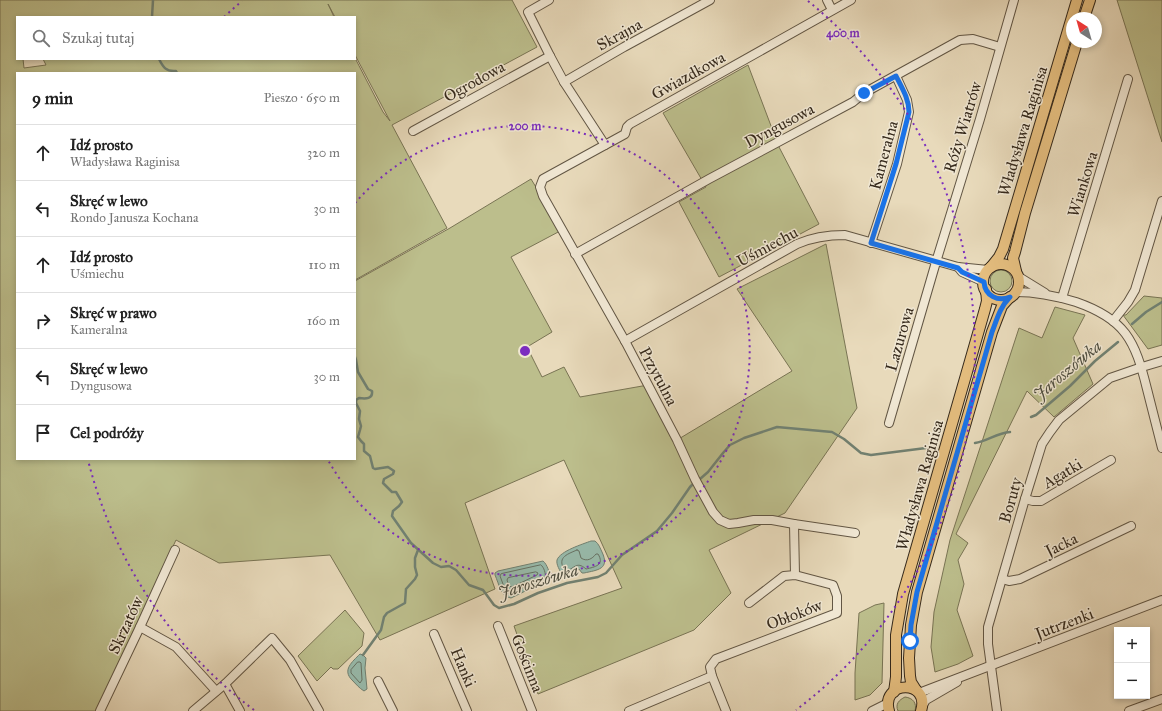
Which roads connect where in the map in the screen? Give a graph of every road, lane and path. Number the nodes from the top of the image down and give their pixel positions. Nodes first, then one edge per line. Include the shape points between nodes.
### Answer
1 (549, 0) edge
2 (710, 0) edge
3 (827, 0) edge
4 (851, 0) edge
5 (1014, 0) edge
6 (1077, 0) edge
7 (1090, 0) edge
8 (832, 10) junction
9 (1086, 12) edge
10 (1000, 47) junction
11 (1075, 48) edge
12 (550, 56) junction
13 (896, 76) junction
14 (1128, 79) dead end
15 (564, 82) junction
16 (413, 131) dead end
17 (605, 144) junction
18 (543, 179) joint
19 (1162, 201) edge
20 (871, 243) junction
21 (575, 254) junction
22 (936, 262) junction
23 (958, 268) junction
24 (990, 269) junction
25 (1017, 274) junction
26 (985, 286) junction
27 (1013, 294) junction
28 (1048, 294) junction
29 (1062, 298) junction
30 (1113, 321) junction
31 (625, 341) junction
32 (1162, 361) edge
33 (1142, 366) junction
34 (889, 423) dead end
35 (1162, 448) edge
36 (1111, 460) dead end
37 (1025, 499) junction
38 (794, 524) junction
39 (1131, 526) dead end
40 (855, 533) dead end
41 (175, 550) dead end
42 (795, 575) junction
43 (1002, 579) junction
44 (1162, 600) edge
45 (750, 603) dead end
46 (498, 626) dead end
47 (140, 628) junction
48 (434, 634) dead end
49 (990, 666) junction
50 (976, 672) junction
51 (712, 676) junction
52 (378, 681) dead end
53 (225, 684) junction
54 (216, 691) junction
55 (894, 692) junction
56 (917, 692) junction
57 (1162, 699) edge
58 (889, 707) edge
59 (922, 708) edge
60 (100, 711) edge
61 (193, 711) edge
62 (240, 711) edge
63 (319, 711) edge
64 (393, 711) edge
65 (467, 711) edge
66 (532, 711) edge
67 (629, 711) edge
68 (726, 711) edge
69 (872, 711) edge
70 (997, 711) edge
71 (1129, 711) edge

1 - 12 street via 528,12
2 - 15 street, Skrajna
3 - 8 street
4 - 8 street, Gwiazdkowa
5 - 10 street, Róży Wiatrów
6 - 24 main road, Władysława Raginisa via 1003,249
7 - 9 main road
8 - 17 street, Gwiazdkowa via 630,124 625,134
10 - 13 street, Dyngusowa via 973,39 960,40
10 - 22 street, Róży Wiatrów
11 - 25 main road, Władysława Raginisa via 1025,213 1014,258
12 - 15 street
12 - 16 street, Ogrodowa
13 - 20 street, Kameralna via 908,100 909,112 896,164
13 - 21 street, Dyngusowa
14 - 29 street, Wiankowa
15 - 17 street
17 - 18 street, Gwiazdkowa
18 - 21 street, Przytulna via 541,191
19 - 30 street via 1135,290
20 - 22 street, Uśmiechu
20 - 31 street, Uśmiechu via 846,235 806,240
21 - 31 street, Przytulna
22 - 23 street, Uśmiechu
22 - 34 street, Lazurowa
23 - 24 street, Uśmiechu
23 - 26 street, Uśmiechu
24 - 25 main road via 998,264 1006,264
24 - 26 main road via 984,278
25 - 27 main road via 1018,287
25 - 28 street
26 - 27 main road via 991,296 998,299
26 - 55 main road, Władysława Raginisa via 985,309 903,594 896,636
27 - 28 street
27 - 56 main road, Władysława Raginisa via 999,312 992,332 917,592 909,658 911,682
28 - 29 street
29 - 30 street via 1093,308
30 - 33 street via 1131,341
31 - 38 street, Przytulna via 716,516 728,524 772,520
32 - 33 street, Boruty
33 - 35 street
33 - 37 street, Boruty via 1110,378 1060,420 1042,444
36 - 37 street, Agatki via 1041,501
37 - 43 street, Boruty
38 - 40 street
38 - 42 street
39 - 43 street, Jacka via 1020,579
41 - 47 street, Skrzatów
42 - 45 street, Obłoków via 784,576
42 - 51 street, Obłoków via 832,585 838,596 837,613 716,660 710,667
43 - 49 street, Boruty via 988,627
44 - 49 street, Jutrzenki
46 - 66 street, Gościnna
47 - 54 street via 176,647
47 - 60 street, Skrzatów
48 - 65 street, Hanki
49 - 50 street, Jutrzenki
49 - 70 street, Boruty
50 - 56 street, Jutrzenki
50 - 59 street, Jutrzenki via 926,700
51 - 67 street
51 - 68 street
52 - 64 street
53 - 54 street
53 - 62 street
53 - 63 street via 272,638 290,660
54 - 61 street
55 - 56 main road via 906,687
55 - 58 main road via 889,698
56 - 59 main road, Władysława Raginisa via 922,698
57 - 71 street
58 - 69 street

